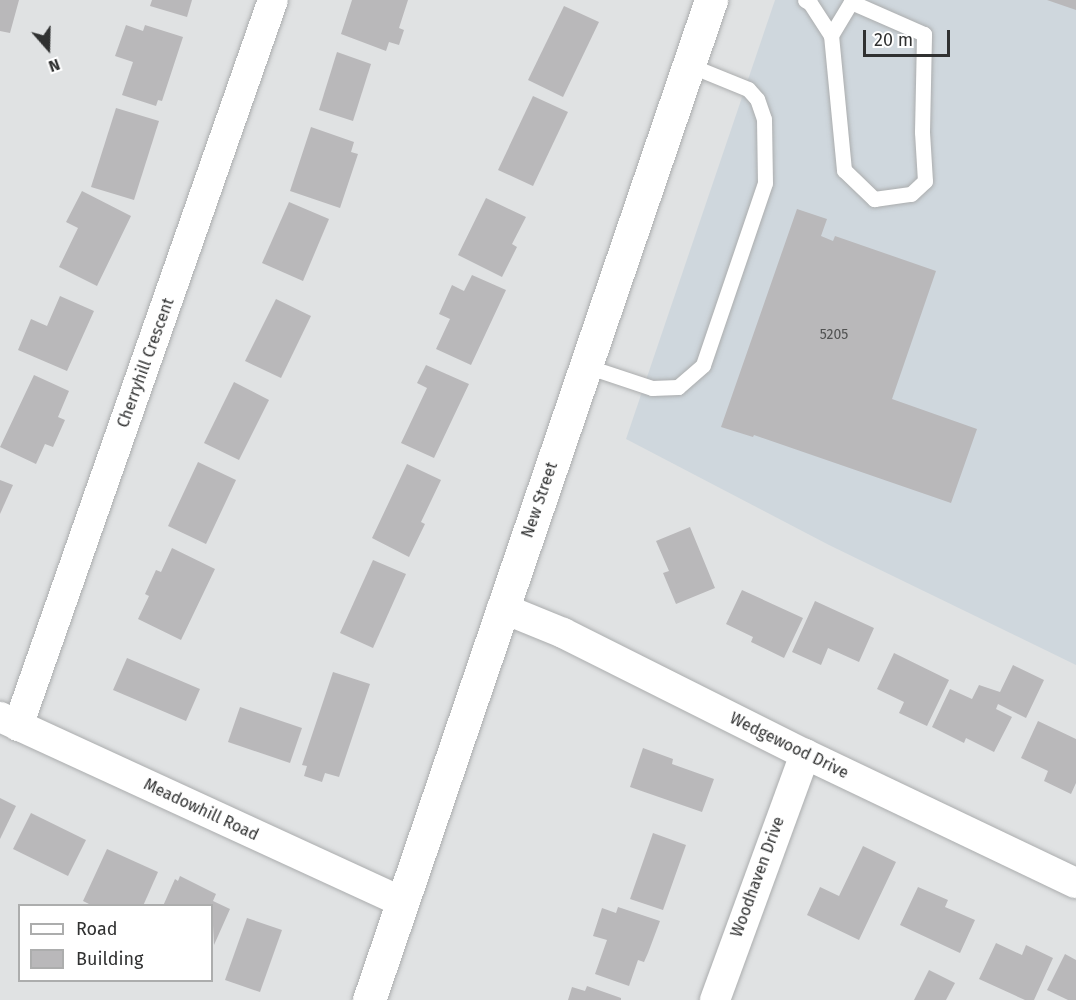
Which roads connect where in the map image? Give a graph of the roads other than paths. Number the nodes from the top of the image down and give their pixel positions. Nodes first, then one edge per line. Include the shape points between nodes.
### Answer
1 (273, 0) edge
2 (711, 0) edge
3 (805, 0) edge
4 (831, 35) junction
5 (688, 66) junction
6 (586, 366) junction
7 (502, 608) junction
8 (9, 721) edge
9 (805, 754) junction
10 (1076, 883) edge
11 (402, 902) junction
12 (369, 1000) edge
13 (715, 1000) edge

1 - 8 street, Cherryhill Crescent
2 - 5 main road, New Street
3 - 4 lane
4 - 4 lane via 844,170 874,199 911,194 925,181 924,34 851,2
5 - 6 main road, New Street
5 - 6 lane via 748,89 757,99 764,119 765,183 703,365 678,387 652,388
6 - 7 main road, New Street
7 - 9 street, Wedgewood Drive via 563,633
7 - 11 main road, New Street
8 - 11 street, Meadowhill Road
9 - 10 street, Wedgewood Drive
9 - 13 street, Woodhaven Drive
11 - 12 main road, New Street

